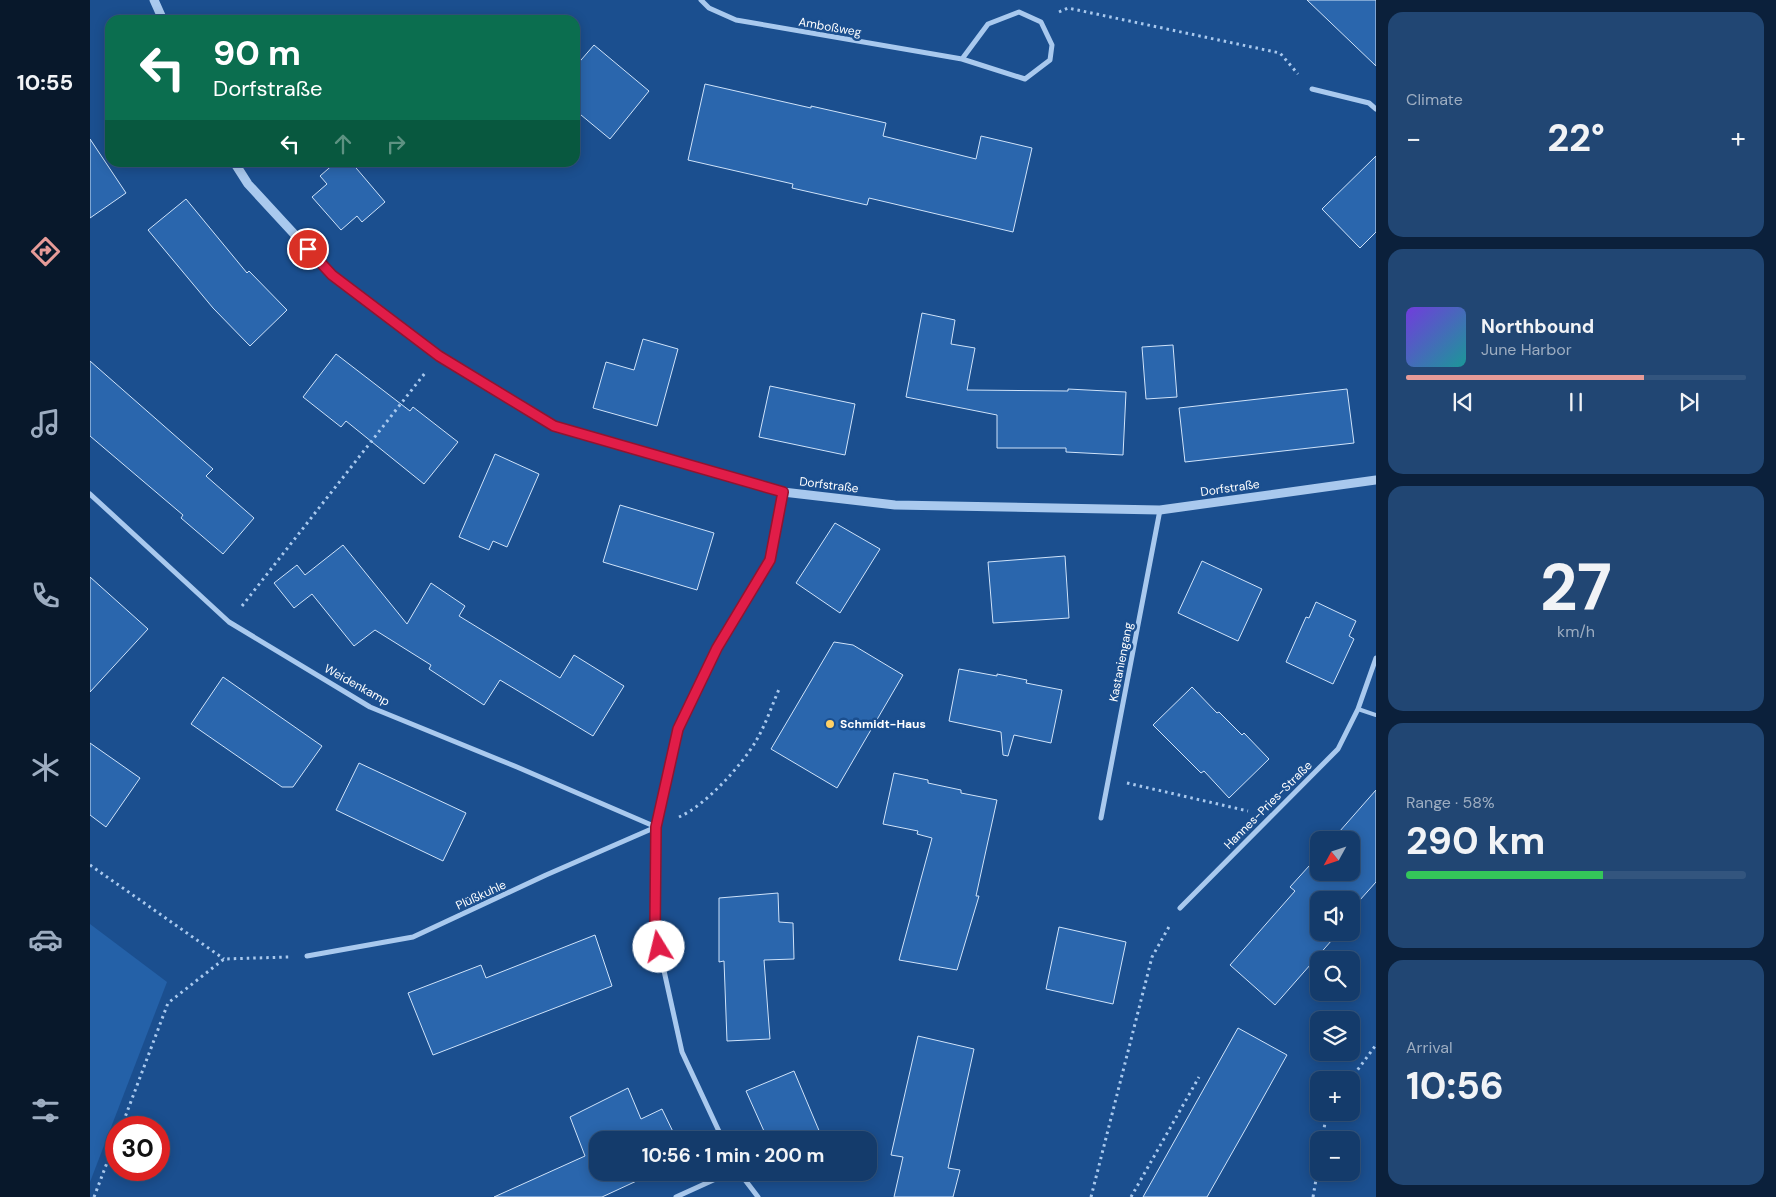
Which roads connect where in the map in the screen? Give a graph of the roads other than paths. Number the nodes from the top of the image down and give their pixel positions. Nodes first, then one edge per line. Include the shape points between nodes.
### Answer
1 (154, 0) edge
2 (701, 0) edge
3 (161, 15) edge
4 (962, 60) junction
5 (1312, 89) road end
6 (1376, 109) edge
7 (237, 167) edge
8 (1376, 480) edge
9 (783, 492) junction
10 (90, 494) edge
11 (1160, 510) junction
12 (1376, 658) edge
13 (1358, 709) junction
14 (1376, 715) edge
15 (1101, 818) dead end
16 (656, 827) junction
17 (1180, 908) road end
18 (307, 956) road end
19 (719, 1131) edge
20 (711, 1181) edge
21 (746, 1181) edge
22 (676, 1197) edge
23 (758, 1197) edge

1 - 3 street
2 - 4 street, Amboßweg via 709,8 736,20
4 - 4 street, Amboßweg via 1025,79 1050,60 1052,45 1041,22 1019,12 988,24
5 - 6 street via 1369,103
7 - 9 street, Dorfstraße via 248,184 332,275 439,356 554,426
8 - 11 street, Dorfstraße
9 - 11 street, Dorfstraße via 895,505
9 - 16 street via 770,560 717,648 678,729
10 - 16 street, Weidenkamp via 229,622 370,706
11 - 15 street, Kastaniengang
12 - 13 street, Hannes-Pries-Straße
13 - 14 lane
13 - 17 street, Hannes-Pries-Straße via 1338,749
16 - 18 street, Plüßkuhle via 413,937
16 - 19 street via 655,930 682,1052
20 - 22 street
21 - 23 street

